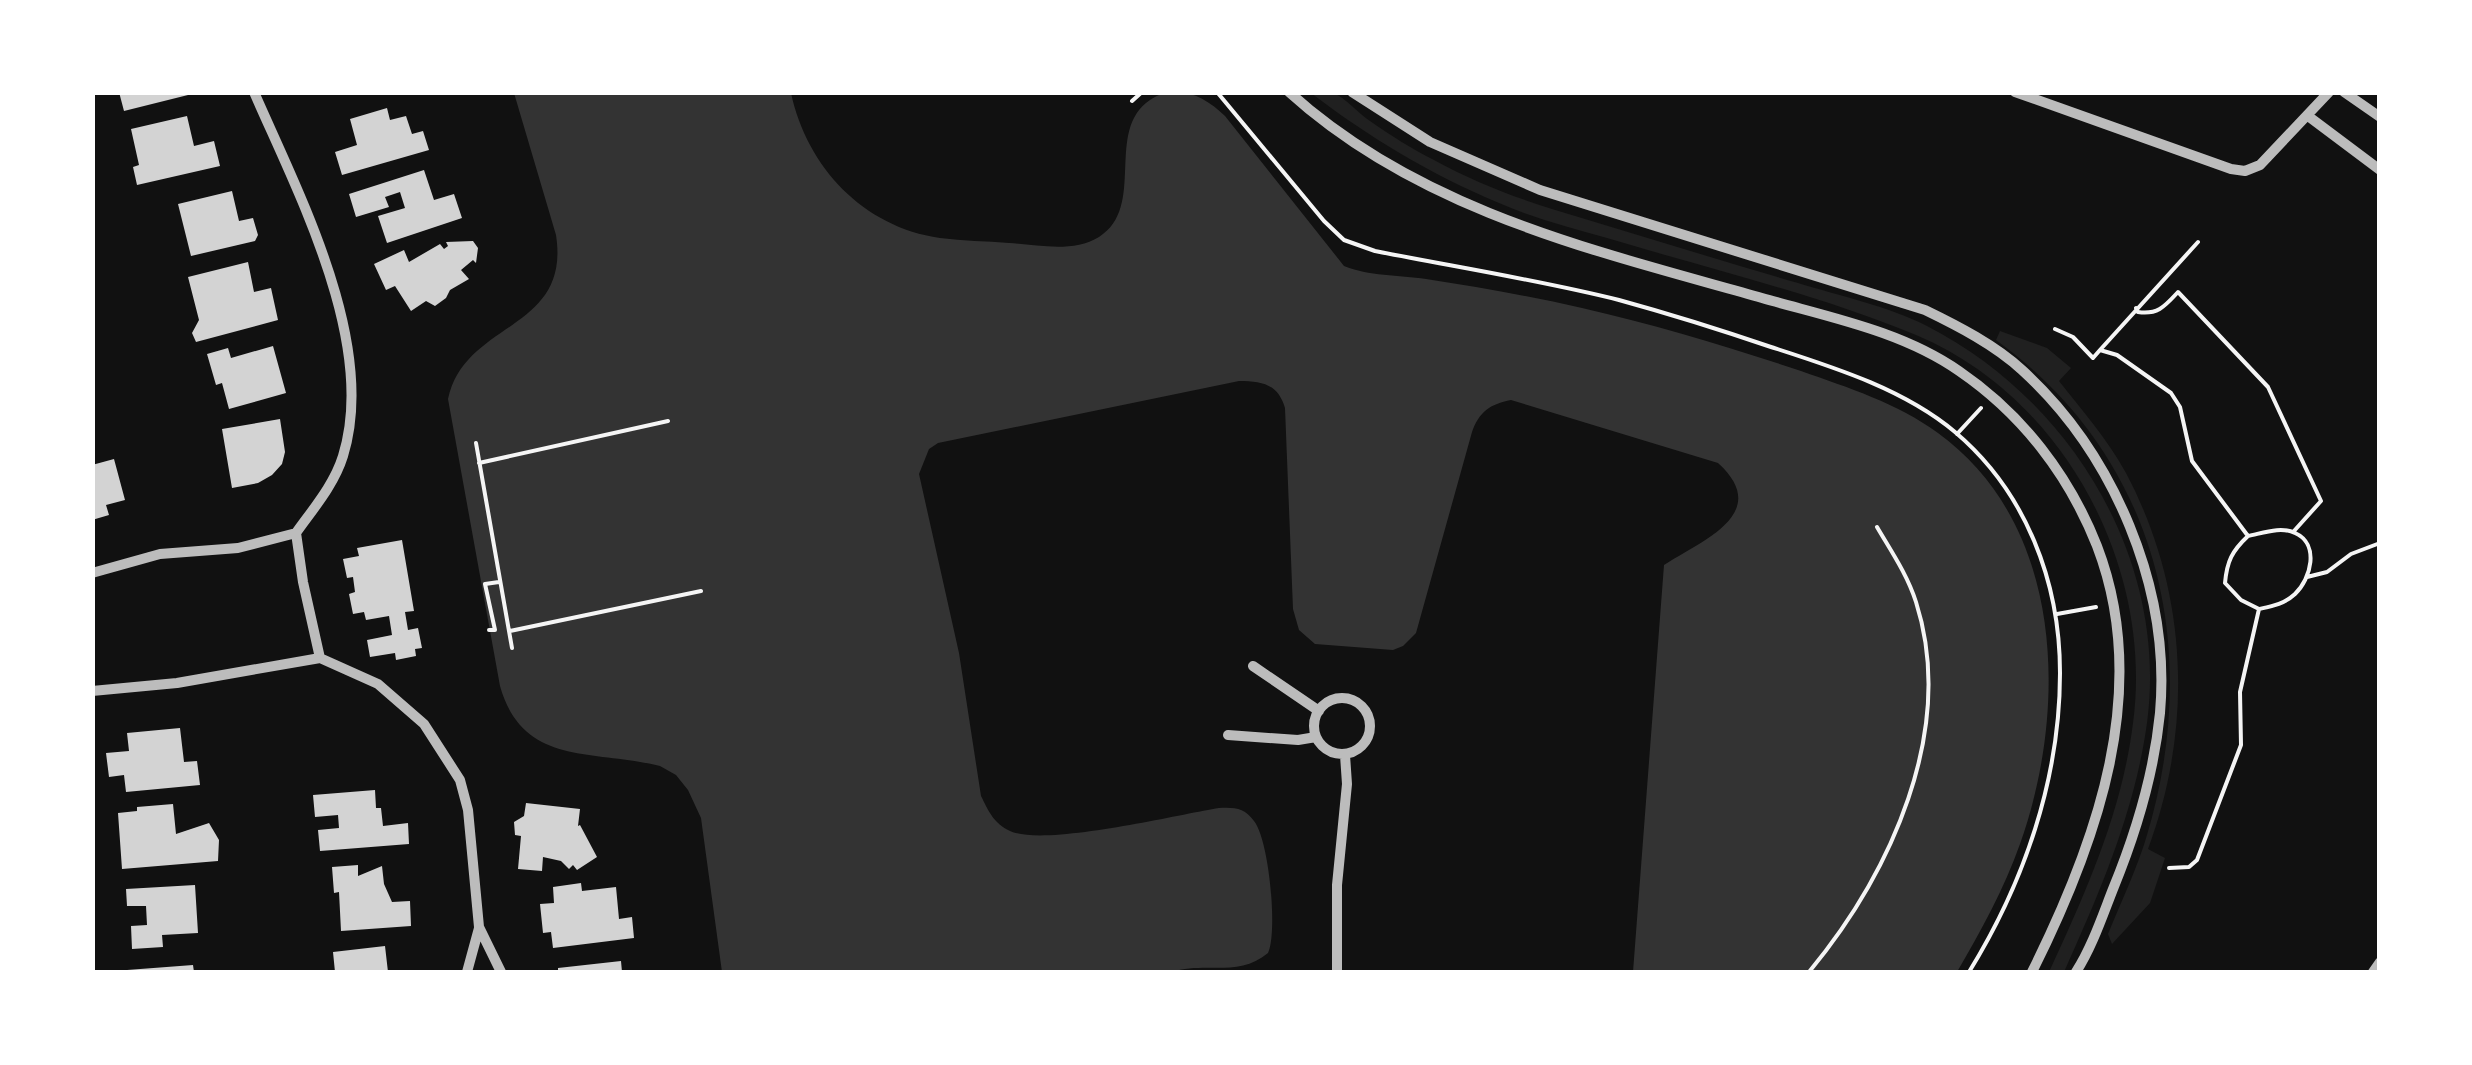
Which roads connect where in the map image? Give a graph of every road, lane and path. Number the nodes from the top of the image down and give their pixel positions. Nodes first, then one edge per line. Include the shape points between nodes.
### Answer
1 (254, 92) edge
2 (1142, 92) edge
3 (1217, 92) edge
4 (1288, 92) edge
5 (1352, 92) edge
6 (2015, 92) edge
7 (2329, 92) edge
8 (2344, 92) edge
9 (1132, 100) dead end
10 (2308, 116) junction
11 (2380, 117) edge
12 (2380, 170) edge
13 (2198, 242) dead end
14 (2136, 308) junction
15 (2055, 329) dead end
16 (2100, 350) junction
17 (1992, 396) junction
18 (668, 422) dead end
19 (1957, 434) junction
20 (476, 443) dead end
21 (479, 462) junction
22 (1876, 527) dead end
23 (2294, 532) junction
24 (296, 533) junction
25 (2248, 536) junction
26 (2380, 543) edge
27 (92, 574) edge
28 (2308, 577) junction
29 (500, 581) junction
30 (701, 591) dead end
31 (2096, 607) dead end
32 (2259, 609) junction
33 (2057, 614) junction
34 (489, 630) dead end
35 (509, 631) junction
36 (512, 648) dead end
37 (320, 658) junction
38 (1253, 666) dead end
39 (92, 690) edge
40 (1319, 710) junction
41 (1228, 735) dead end
42 (1316, 737) junction
43 (1344, 754) junction
44 (2169, 868) dead end
45 (480, 928) junction
46 (2380, 962) edge
47 (467, 972) edge
48 (501, 972) edge
49 (1337, 972) edge
50 (1809, 972) edge
51 (1969, 972) edge
52 (2032, 972) edge
53 (2076, 972) edge
54 (2374, 972) edge

1 - 24 street via 324,258 351,395 343,456
2 - 9 path
3 - 19 path via 1344,240 1618,300 1814,360 1880,388
4 - 17 street via 1359,146 1454,198 1519,226 1900,340
5 - 53 street via 1430,142 1540,190 1925,310 2020,368 2046,394 2096,462 2133,534 2152,597 2160,661 2160,712 2143,803
6 - 10 street via 2246,172
7 - 10 street
8 - 11 street
10 - 12 street
13 - 14 path
14 - 16 path
14 - 23 path via 2160,311 2178,292 2268,387 2321,501
15 - 16 path via 2092,358
16 - 25 path via 2171,393 2198,473
17 - 19 path
17 - 52 street via 2044,449 2086,516 2116,604 2120,640 2114,742 2094,828
18 - 21 path
19 - 33 path via 2003,487 2033,536
20 - 21 path
21 - 29 path
22 - 50 path via 1909,583 1922,627 1922,734 1898,826 1867,892
23 - 25 path
23 - 28 path via 2310,549
24 - 27 street via 238,548 160,554
24 - 37 street
25 - 32 path via 2234,549 2225,583
26 - 28 path
28 - 32 path via 2297,593
29 - 34 path via 485,584
29 - 35 path
30 - 35 path
31 - 33 path
32 - 44 path via 2240,692 2240,745 2197,860
33 - 51 path via 2060,708 2046,788 2018,879
35 - 36 path
37 - 39 street
37 - 45 street via 405,704 460,780
38 - 40 street
40 - 42 street
40 - 43 street via 1342,698 1366,712 1367,739
41 - 42 street
42 - 43 street via 1327,750
43 - 49 street
45 - 47 street
45 - 48 street
46 - 54 street

